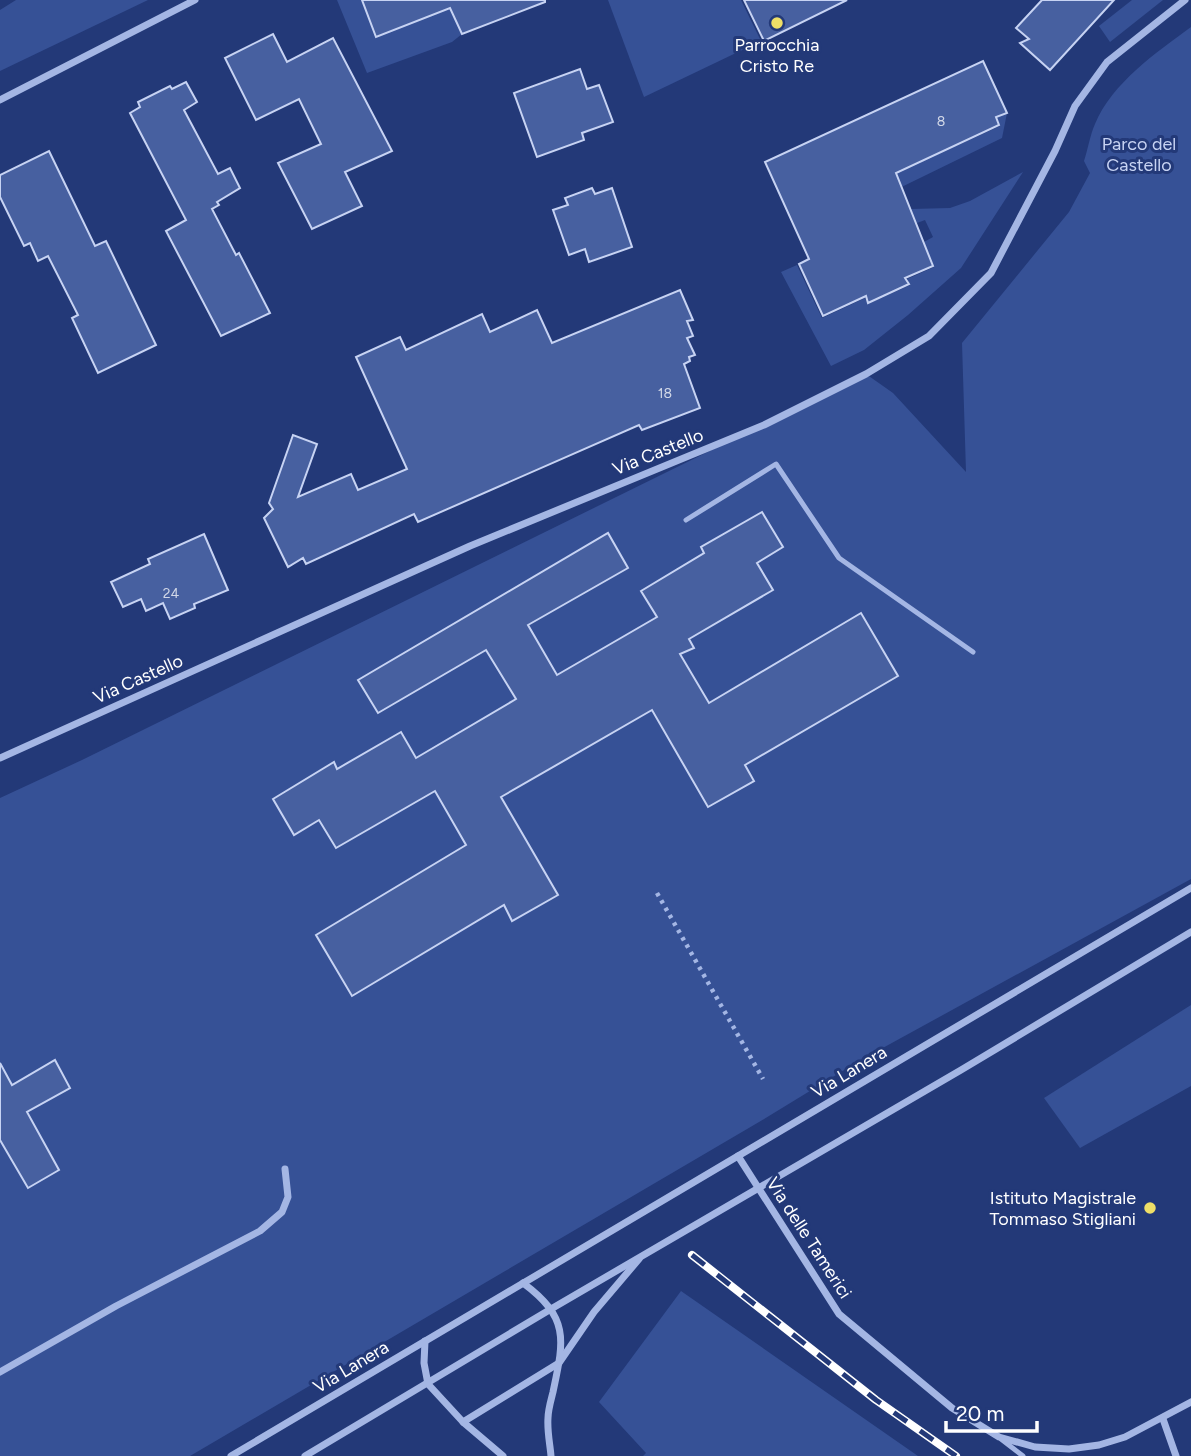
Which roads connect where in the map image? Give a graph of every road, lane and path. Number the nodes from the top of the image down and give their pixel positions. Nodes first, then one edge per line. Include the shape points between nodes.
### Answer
1 (195, 0) edge
2 (1185, 0) edge
3 (0, 100) edge
4 (686, 520) dead end
5 (973, 652) dead end
6 (0, 758) edge
7 (1191, 888) edge
8 (657, 893) dead end
9 (1191, 932) edge
10 (763, 1079) dead end
11 (738, 1156) junction
12 (285, 1169) dead end
13 (758, 1188) junction
14 (642, 1256) junction
15 (523, 1283) junction
16 (551, 1309) junction
17 (425, 1341) junction
18 (559, 1363) junction
19 (0, 1372) edge
20 (428, 1384) junction
21 (1191, 1402) edge
22 (1163, 1419) junction
23 (463, 1422) junction
24 (999, 1437) junction
25 (231, 1456) edge
26 (305, 1456) edge
27 (503, 1456) edge
28 (551, 1456) edge
29 (1023, 1456) edge
30 (1176, 1456) edge

1 - 3 street
2 - 6 street, Via Castello via 1107,62 1075,106 991,273 929,336 765,425 470,546
4 - 5 lane via 776,464 839,558
7 - 11 street, Via Lanera
8 - 10 path
9 - 13 street
11 - 13 street, Via delle Tamerici
11 - 15 street, Via Lanera
12 - 19 street via 288,1197 282,1212 260,1231
13 - 14 street
13 - 24 street, Via delle Tamerici via 839,1314 953,1408
14 - 16 street
14 - 18 street via 594,1312
15 - 16 street
15 - 17 street, Via Lanera
16 - 18 street via 562,1344
16 - 20 street
17 - 20 street
17 - 25 street, Via Lanera
18 - 23 street
18 - 28 street via 548,1418
20 - 23 street
20 - 26 street
21 - 22 street, Via delle Tamerici
22 - 24 street, Via delle Tamerici via 1125,1437 1069,1449 1035,1447
22 - 30 street
23 - 27 street
24 - 29 lane

